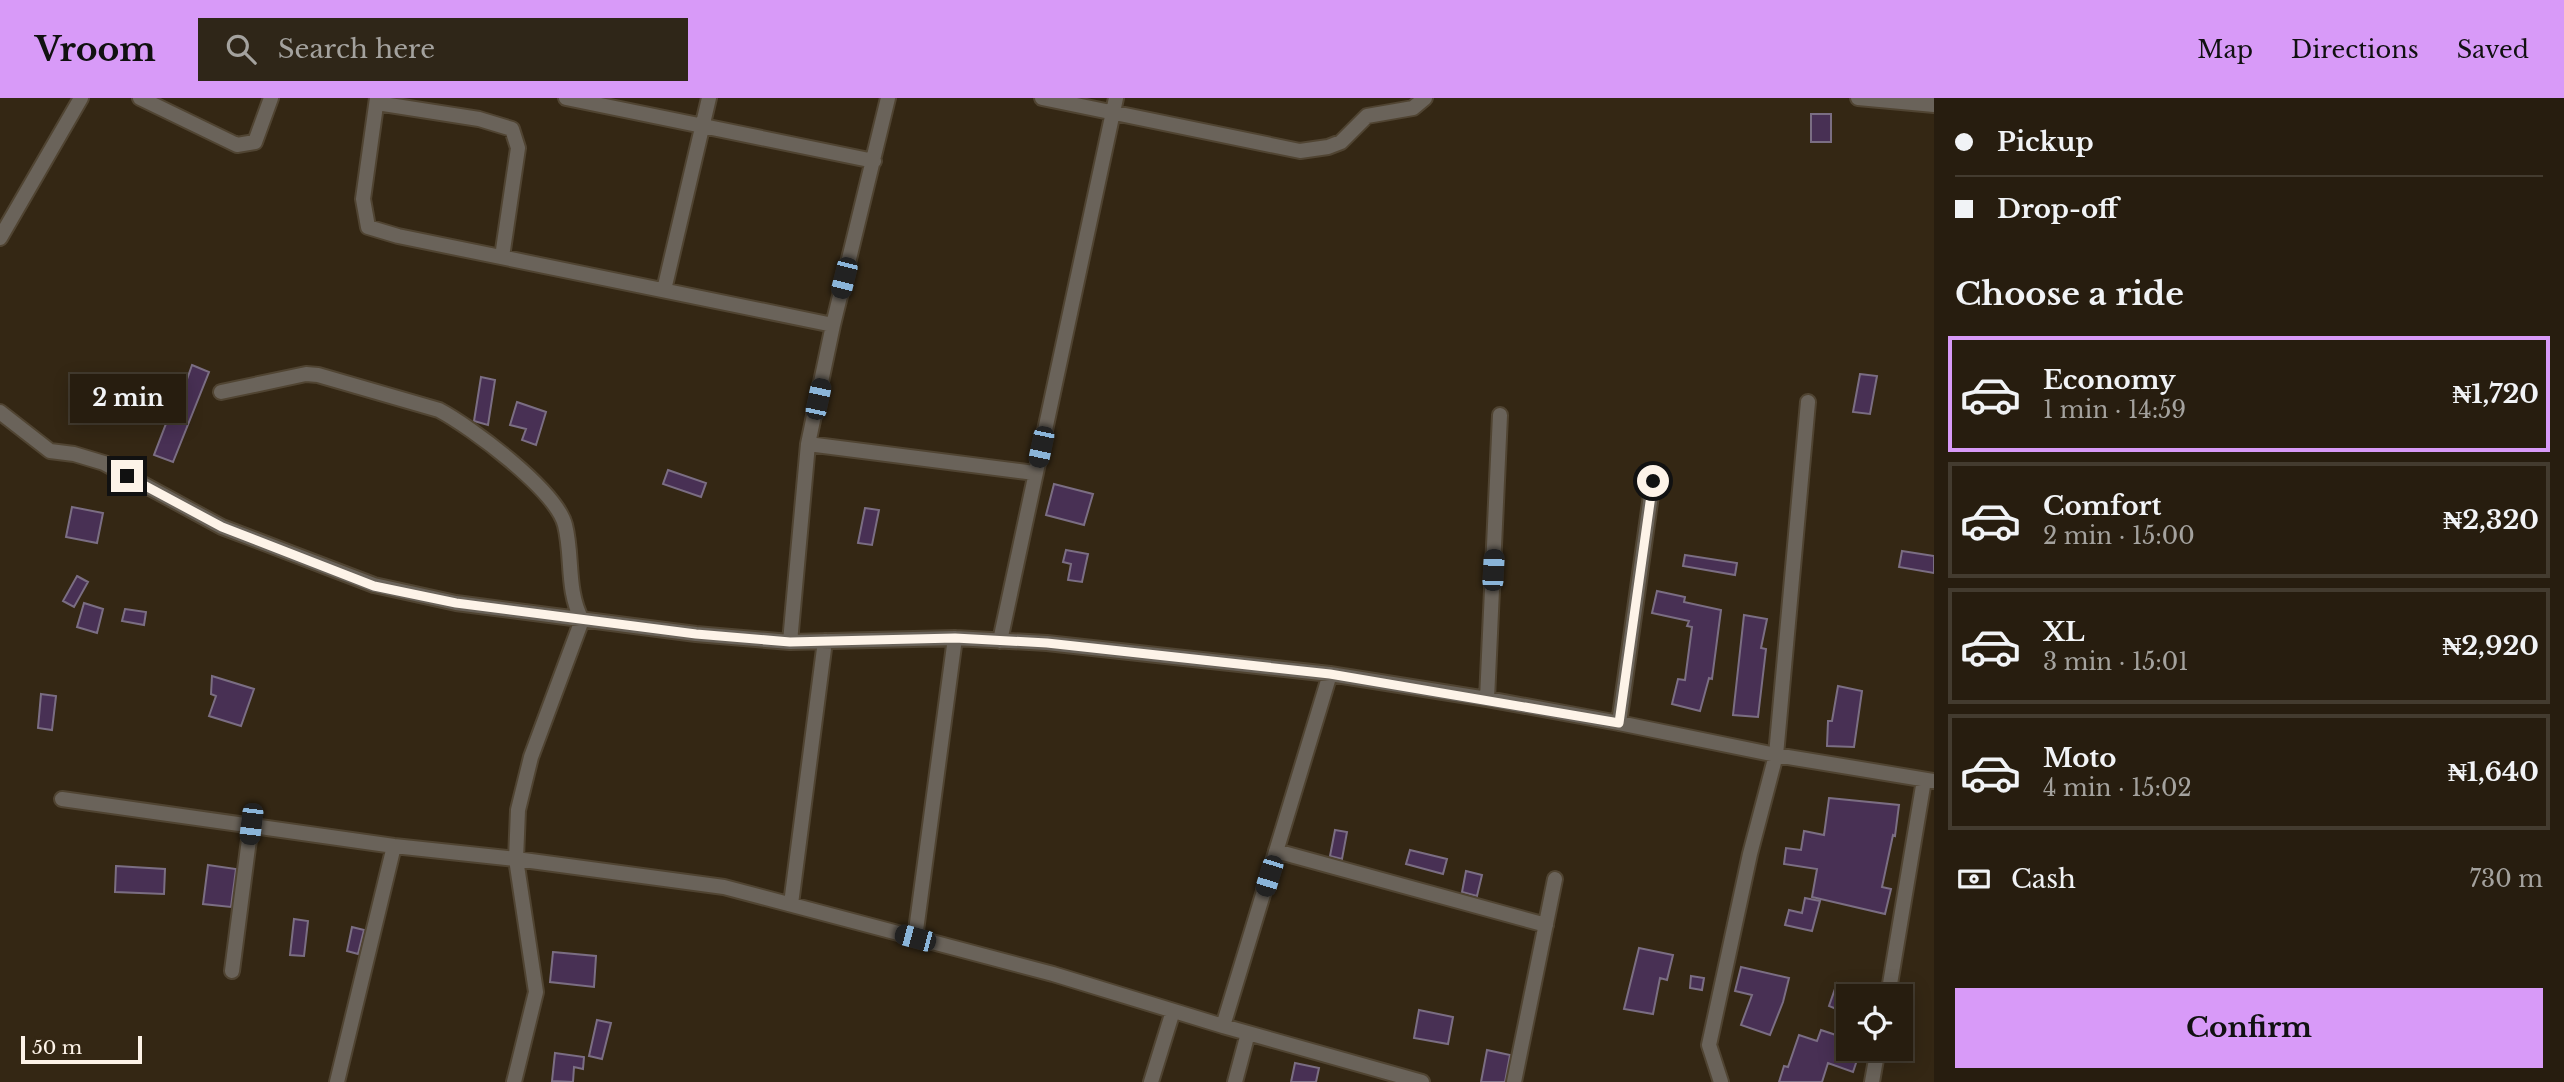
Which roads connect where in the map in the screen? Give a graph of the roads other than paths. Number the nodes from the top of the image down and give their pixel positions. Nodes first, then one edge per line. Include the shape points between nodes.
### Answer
1 (81, 98) edge
2 (140, 98) edge
3 (271, 98) edge
4 (566, 98) edge
5 (709, 98) edge
6 (888, 98) edge
7 (1042, 98) edge
8 (1425, 98) edge
9 (1858, 98) edge
10 (1874, 99) edge
11 (377, 100) edge
12 (1114, 105) edge
13 (1934, 105) edge
14 (703, 126) junction
15 (874, 161) junction
16 (0, 237) edge
17 (502, 257) junction
18 (664, 290) junction
19 (833, 325) junction
20 (221, 391) dead end
21 (1808, 402) dead end
22 (0, 412) edge
23 (1500, 415) dead end
24 (808, 444) junction
25 (1035, 473) junction
26 (1653, 481) dead end
27 (582, 620) junction
28 (955, 638) junction
29 (825, 641) junction
30 (1000, 641) junction
31 (790, 642) junction
32 (1330, 674) junction
33 (1487, 699) junction
34 (1619, 723) junction
35 (1776, 755) junction
36 (1929, 781) edge
37 (62, 799) dead end
38 (251, 824) junction
39 (394, 846) junction
40 (1276, 851) junction
41 (516, 859) junction
42 (1555, 879) dead end
43 (791, 904) junction
44 (1546, 925) junction
45 (915, 938) junction
46 (232, 971) dead end
47 (1890, 984) edge
48 (1173, 1011) junction
49 (1223, 1026) junction
50 (1248, 1033) junction
51 (1876, 1061) edge
52 (337, 1082) edge
53 (514, 1082) edge
54 (1150, 1082) edge
55 (1236, 1082) edge
56 (1422, 1082) edge
57 (1514, 1082) edge
58 (1721, 1082) edge
59 (1872, 1082) edge

1 - 16 street
2 - 3 street via 237,145 255,142
4 - 14 street
5 - 14 street
6 - 15 street
7 - 12 street
8 - 12 street via 1413,108 1367,116 1341,142 1300,151
9 - 10 street
10 - 13 street
11 - 17 street via 363,199 368,227
11 - 17 street via 512,129 518,148
12 - 25 street
14 - 15 street
14 - 18 street
15 - 19 street
17 - 18 street
18 - 19 street
19 - 24 street
20 - 27 street via 318,375 456,419 537,483 558,509 565,525 572,591
21 - 35 street
22 - 27 street via 50,450 104,463 222,527 374,586 456,603
23 - 33 street
24 - 25 street
24 - 31 street
25 - 30 street
26 - 34 street
27 - 31 street
27 - 41 street via 523,783
28 - 29 street
28 - 30 street
28 - 45 street
29 - 31 street
29 - 43 street
30 - 32 street
32 - 33 street
32 - 40 street
33 - 34 street
34 - 35 street
35 - 36 street
35 - 58 street via 1709,1045
36 - 47 street
37 - 38 street
38 - 39 street
38 - 46 street
39 - 41 street
39 - 52 street
40 - 44 street
40 - 49 street
41 - 43 street via 724,887
41 - 53 street via 536,992
42 - 44 street
43 - 45 street
44 - 57 street
45 - 48 street
48 - 49 street
48 - 54 street
49 - 50 street
50 - 55 street
50 - 56 street
51 - 59 street

